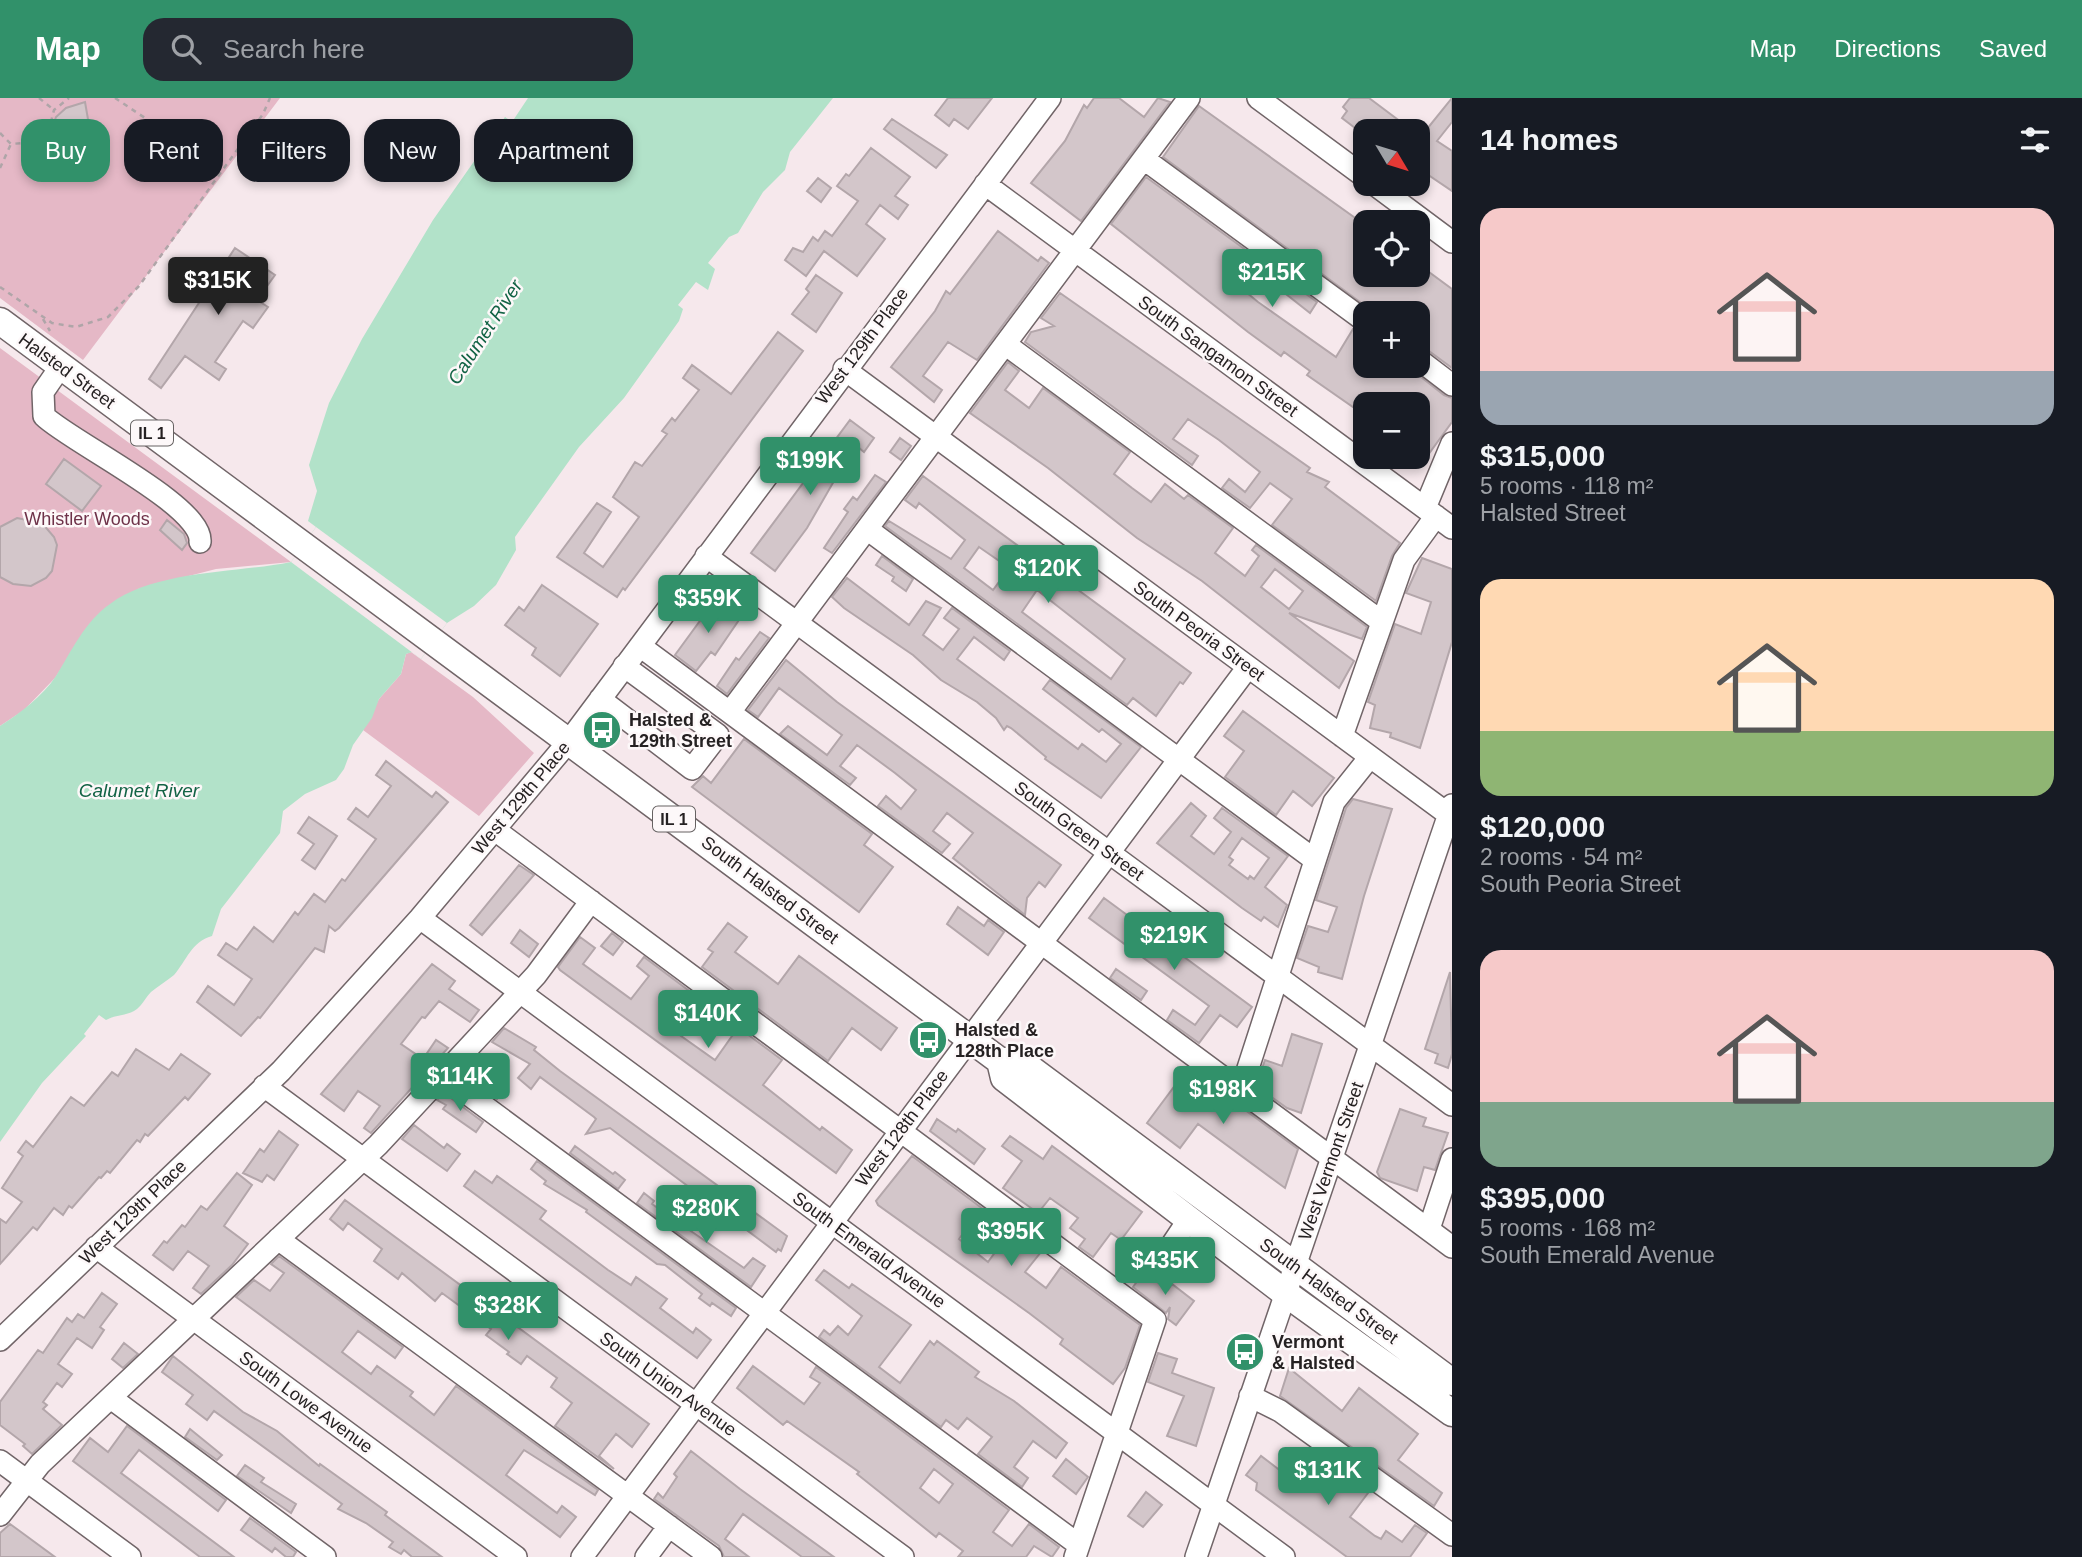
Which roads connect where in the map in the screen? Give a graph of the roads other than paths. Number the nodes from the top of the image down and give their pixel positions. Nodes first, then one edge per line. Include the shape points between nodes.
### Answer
1 (1050, 98) edge
2 (1189, 98) edge
3 (1258, 98) edge
4 (1144, 159) junction
5 (1353, 168) edge
6 (985, 184) junction
7 (1390, 196) edge
8 (1452, 242) edge
9 (1075, 251) junction
10 (1353, 312) edge
11 (0, 321) edge
12 (1005, 344) junction
13 (61, 366) junction
14 (1430, 368) edge
15 (844, 369) junction
16 (1452, 384) edge
17 (936, 437) junction
18 (1452, 443) edge
19 (1437, 517) edge
20 (867, 529) junction
21 (200, 542) dead end
22 (304, 544) joint
23 (706, 556) junction
24 (1382, 622) junction
25 (797, 623) junction
26 (640, 646) junction
27 (624, 666) junction
28 (1248, 667) junction
29 (600, 699) junction
30 (730, 712) junction
31 (1342, 736) junction
32 (569, 741) junction
33 (1370, 757) junction
34 (1178, 759) junction
35 (1451, 813) edge
36 (495, 830) junction
37 (1108, 852) junction
38 (1315, 860) junction
39 (591, 901) junction
40 (420, 918) junction
41 (1041, 942) junction
42 (1278, 978) junction
43 (520, 992) junction
44 (969, 1038) junction
45 (1370, 1045) junction
46 (1000, 1061) junction
47 (442, 1075) junction
48 (264, 1086) junction
49 (1241, 1090) junction
50 (1452, 1105) edge
51 (900, 1130) junction
52 (363, 1159) junction
53 (1333, 1159) junction
54 (1452, 1159) edge
55 (1189, 1219) junction
56 (831, 1222) junction
57 (1429, 1229) junction
58 (278, 1239) junction
59 (96, 1247) junction
60 (1452, 1247) edge
61 (1161, 1261) dead end
62 (1295, 1266) junction
63 (1285, 1293) junction
64 (765, 1312) junction
65 (194, 1319) junction
66 (0, 1340) edge
67 (1452, 1382) edge
68 (1251, 1396) junction
69 (111, 1398) junction
70 (695, 1405) junction
71 (1452, 1413) edge
72 (1116, 1433) junction
73 (0, 1461) edge
74 (26, 1480) junction
75 (628, 1495) junction
76 (1213, 1505) junction
77 (0, 1515) edge
78 (669, 1526) junction
79 (1452, 1535) edge
80 (1077, 1551) edge
81 (130, 1557) edge
82 (326, 1557) edge
83 (516, 1557) edge
84 (582, 1557) edge
85 (646, 1557) edge
86 (711, 1557) edge
87 (902, 1557) edge
88 (1196, 1557) edge
89 (1284, 1557) edge

1 - 6 street, West 129th Place
2 - 4 street
3 - 5 street
4 - 9 street
4 - 10 street
6 - 9 street, South Sangamon Street
6 - 15 street, West 129th Place
7 - 8 street
9 - 12 street
9 - 19 street, South Sangamon Street
11 - 13 main road, Halsted Street / IL 1
12 - 17 street
12 - 24 street
13 - 21 street via 43,393 44,416 185,515 198,530
13 - 22 main road, Halsted Street / IL 1
14 - 16 street
15 - 17 street, South Peoria Street
15 - 23 street, West 129th Place
17 - 20 street
17 - 28 street, South Peoria Street
18 - 19 street
19 - 24 street via 1404,560
20 - 25 street
20 - 34 street
22 - 32 main road, South Halsted Street / IL 1
23 - 25 street, South Green Street
23 - 26 street, West 129th Place
24 - 31 street
25 - 30 street
25 - 37 street, South Green Street
26 - 27 street, West 129th Place
26 - 30 street
27 - 29 street, West 129th Place
27 - 29 street via 718,736 692,769
28 - 31 street, South Peoria Street
28 - 34 street, West 128th Place
29 - 32 street, West 129th Place
30 - 41 street
31 - 33 street, South Peoria Street
32 - 36 street, West 129th Place
32 - 44 main road, South Halsted Street / IL 1
33 - 35 street, South Peoria Street
33 - 38 street via 1334,802
34 - 37 street, West 128th Place
34 - 38 street
35 - 45 street, West Vermont Street
36 - 39 street
36 - 40 street, West 129th Place
37 - 41 street, West 128th Place
37 - 42 street, South Green Street
38 - 42 street
39 - 43 street
39 - 51 street
40 - 43 street, South Emerald Avenue
40 - 48 street, West 129th Place
41 - 44 street, West 128th Place
41 - 49 street
42 - 45 street, South Green Street
42 - 49 street
43 - 47 street
43 - 56 street, South Emerald Avenue
44 - 46 main road, South Halsted Street / IL 1
44 - 51 street, West 128th Place
45 - 50 street, South Green Street
45 - 53 street, West Vermont Street
46 - 55 main road, South Halsted Street / IL 1 via 1004,1078
46 - 62 main road, South Halsted Street via 1020,1061
47 - 52 street
47 - 64 street
48 - 52 street, South Union Avenue
48 - 59 street, West 129th Place
49 - 53 street
51 - 56 street, West 128th Place
51 - 72 street via 1155,1320
52 - 58 street
52 - 70 street, South Union Avenue
53 - 57 street
53 - 62 street, West Vermont Street
54 - 57 street
55 - 61 street
55 - 63 main road, South Halsted Street / IL 1
56 - 64 street, West 128th Place
56 - 72 street, South Emerald Avenue
57 - 60 street
58 - 65 street
58 - 75 street
59 - 65 street, South Lowe Avenue
59 - 66 street, West 129th Place
62 - 63 street, West Vermont Street
62 - 67 main road, South Halsted Street
63 - 68 street, West Vermont Street
63 - 71 main road, South Halsted Street / IL 1
64 - 70 street, West 128th Place
64 - 80 street
65 - 69 street
65 - 83 street, South Lowe Avenue
68 - 76 street, West Vermont Street
68 - 79 street via 1280,1411
69 - 74 street
69 - 82 street
70 - 75 street, West 128th Place
70 - 87 street, South Union Avenue
72 - 76 street, South Emerald Avenue
72 - 80 street
73 - 74 street
74 - 77 street
74 - 81 street
75 - 78 street
75 - 84 street, West 128th Place
76 - 88 street, West Vermont Street
76 - 89 street, South Emerald Avenue
78 - 85 street
78 - 86 street

